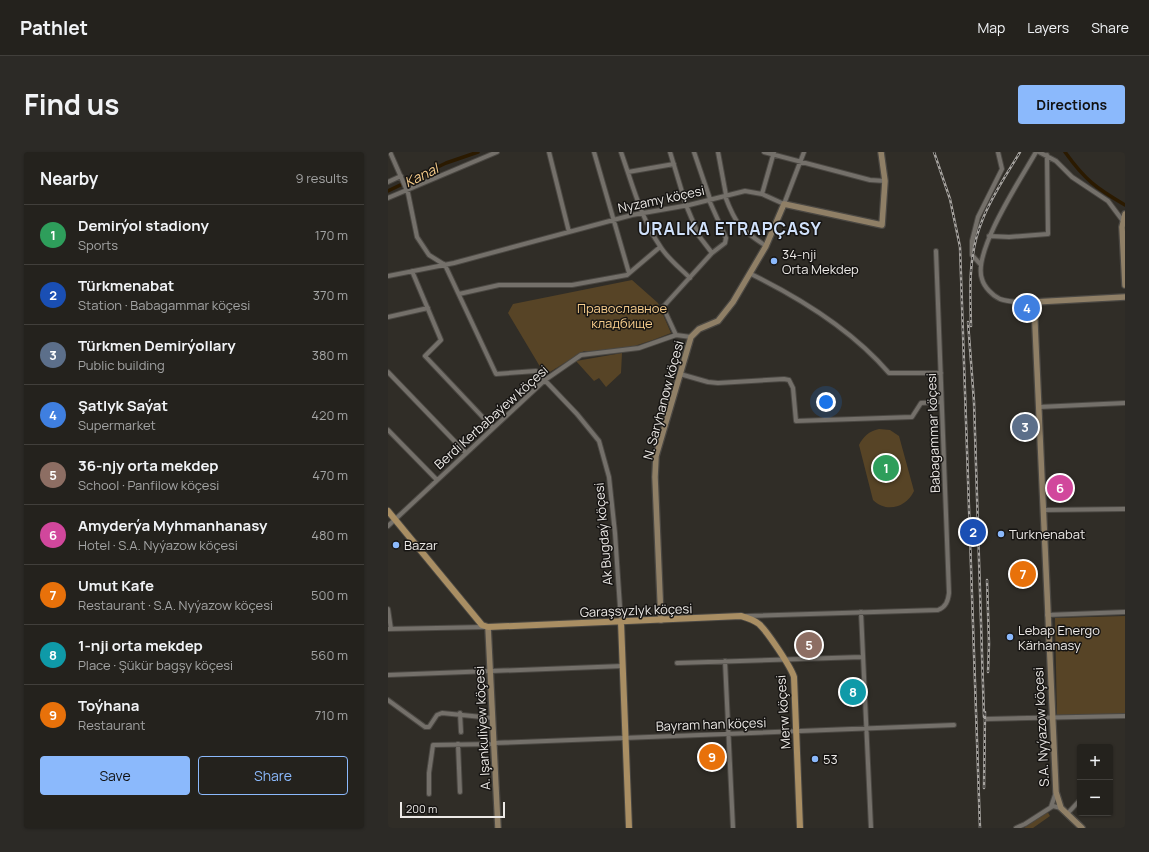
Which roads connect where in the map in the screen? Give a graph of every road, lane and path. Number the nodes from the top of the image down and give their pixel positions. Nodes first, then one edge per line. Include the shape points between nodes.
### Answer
1 (390, 152) edge
2 (497, 152) edge
3 (549, 152) edge
4 (594, 152) edge
5 (621, 152) edge
6 (670, 152) edge
7 (694, 152) edge
8 (718, 152) edge
9 (764, 152) edge
10 (804, 152) edge
11 (881, 152) edge
12 (998, 152) edge
13 (1038, 152) edge
14 (774, 153) edge
15 (1047, 155) junction
16 (800, 161) junction
17 (674, 164) junction
18 (628, 172) junction
19 (402, 178) junction
20 (885, 181) junction
21 (388, 182) edge
22 (406, 188) junction
23 (762, 194) junction
24 (726, 196) junction
25 (388, 198) edge
26 (710, 200) junction
27 (784, 204) junction
28 (686, 205) junction
29 (643, 213) junction
30 (1124, 217) edge
31 (614, 220) junction
32 (569, 232) junction
33 (989, 236) junction
34 (766, 246) junction
35 (660, 247) junction
36 (936, 251) dead end
37 (712, 253) junction
38 (981, 264) junction
39 (445, 265) junction
40 (412, 271) junction
41 (629, 273) junction
42 (751, 274) junction
43 (388, 276) edge
44 (690, 278) junction
45 (1125, 285) edge
46 (458, 294) junction
47 (1125, 297) edge
48 (1034, 302) junction
49 (428, 308) junction
50 (388, 317) edge
51 (676, 335) junction
52 (691, 337) junction
53 (388, 372) edge
54 (941, 373) junction
55 (680, 374) junction
56 (545, 380) junction
57 (941, 402) junction
58 (1125, 403) edge
59 (1039, 407) junction
60 (493, 428) junction
61 (388, 430) edge
62 (465, 452) junction
63 (436, 480) junction
64 (1125, 509) edge
65 (1044, 510) junction
66 (388, 511) edge
67 (394, 519) junction
68 (388, 526) edge
69 (388, 609) edge
70 (938, 610) joint
71 (860, 612) junction
72 (1125, 612) edge
73 (1047, 615) junction
74 (741, 616) junction
75 (661, 620) junction
76 (621, 622) junction
77 (488, 627) junction
78 (389, 629) edge
79 (862, 657) junction
80 (784, 660) junction
81 (725, 661) junction
82 (677, 663) dead end
83 (623, 666) junction
84 (490, 671) junction
85 (388, 675) edge
86 (388, 700) edge
87 (460, 713) junction
88 (1125, 716) edge
89 (492, 718) junction
90 (1052, 718) junction
91 (987, 719) dead end
92 (954, 725) dead end
93 (866, 728) junction
94 (796, 731) junction
95 (461, 732) dead end
96 (728, 733) junction
97 (624, 737) junction
98 (494, 743) junction
99 (458, 744) junction
100 (460, 792) dead end
101 (1056, 792) junction
102 (429, 794) dead end
103 (1077, 803) edge
104 (1051, 807) junction
105 (1061, 808) junction
106 (1067, 814) junction
107 (1023, 827) edge
108 (498, 828) edge
109 (629, 828) edge
110 (733, 828) edge
111 (800, 828) edge
112 (871, 828) edge
113 (1016, 828) edge
114 (1082, 828) edge

1 - 19 street
2 - 22 street
3 - 32 street
4 - 31 street
5 - 18 street
6 - 17 street
7 - 26 street
8 - 24 street
9 - 14 street
10 - 16 street, N. Saryhanow köçesi
11 - 20 street
12 - 38 street via 1002,169 978,217 972,241 972,254
13 - 15 street
13 - 33 street
14 - 16 street
14 - 23 street
15 - 30 street via 1072,177 1108,201
15 - 33 street via 1048,234 1009,238
16 - 20 street via 870,180
16 - 27 street, N. Saryhanow köçesi
17 - 18 street
17 - 28 street
18 - 29 street
19 - 21 street
19 - 22 street
20 - 27 street, Nyzamy köçesi via 882,225
22 - 25 street
22 - 39 street via 417,237 429,255
23 - 24 street, Nyzamy köçesi via 745,191
23 - 27 street, Nyzamy köçesi
24 - 26 street, Nyzamy köçesi
24 - 34 street via 735,221 750,236
26 - 28 street, Nyzamy köçesi
26 - 37 street via 726,238 725,243
27 - 34 street, N. Saryhanow köçesi
28 - 29 street, Nyzamy köçesi
28 - 37 street via 698,236
29 - 31 street, Nyzamy köçesi
29 - 35 street
30 - 45 street via 1122,228
31 - 32 street, Nyzamy köçesi
31 - 41 street
32 - 39 street, Nyzamy köçesi
33 - 38 street
34 - 42 street, N. Saryhanow köçesi
35 - 41 street
35 - 44 street
36 - 54 street, Babagammar köçesi
37 - 44 street
38 - 48 street via 981,278 986,287 1000,298 1016,302
39 - 40 street, Nyzamy köçesi
39 - 46 street
40 - 43 street, Nyzamy köçesi
40 - 49 street
41 - 46 street via 572,285 499,286
42 - 52 street, N. Saryhanow köçesi via 718,321 699,329
42 - 54 street via 785,291 816,311 874,355 889,373
44 - 51 street via 663,307
46 - 56 street via 496,374 536,371
47 - 48 street
48 - 59 street, S.A. Nyýazow köçesi
49 - 50 street
49 - 60 street via 441,340 425,356
51 - 52 street, Berdi Kerbabaýew köçesi
51 - 56 street, Berdi Kerbabaýew köçesi via 639,348 581,355
52 - 55 street, N. Saryhanow köçesi
53 - 62 street
54 - 57 street, Babagammar köçesi
55 - 57 street via 718,383 789,380 793,388 796,421 912,417 921,403
55 - 75 street, N. Saryhanow köçesi via 656,456
56 - 60 street, Berdi Kerbabaýew köçesi
56 - 76 street, Ak Bugdaý köçesi via 599,441 609,477
57 - 70 street, Babagammar köçesi via 949,593 945,605
58 - 59 street
59 - 65 street, S.A. Nyýazow köçesi
60 - 62 street, Berdi Kerbabaýew köçesi
61 - 63 street
62 - 63 street, Berdi Kerbabaýew köçesi
63 - 67 street, Berdi Kerbabaýew köçesi
64 - 65 street
65 - 73 street, S.A. Nyýazow köçesi
66 - 67 main road
67 - 68 street, Berdi Kerbabaýew köçesi
67 - 77 main road via 482,625
69 - 78 street
70 - 71 street, Garaşsyzlyk köçesi
71 - 74 street, Garaşsyzlyk köçesi
71 - 79 street
72 - 73 street
73 - 90 street, S.A. Nyýazow köçesi
74 - 75 main road, Garaşsyzlyk köçesi
74 - 80 main road, Merw köçesi via 760,625
75 - 76 main road, Garaşsyzlyk köçesi
76 - 77 main road, Garaşsyzlyk köçesi
76 - 83 main road, Ak Bugdaý köçesi
77 - 78 street
77 - 84 street, A. Işankuliýew köçesi
79 - 80 street
79 - 93 street
80 - 81 street
80 - 94 main road, Merw köçesi via 794,677
81 - 82 street
81 - 96 street
83 - 84 street
83 - 97 main road, Ak Bugdaý köçesi
84 - 85 street
84 - 89 street, A. Işankuliýew köçesi
86 - 87 street via 425,727 429,727 438,714
87 - 89 street
87 - 95 street
88 - 90 street
89 - 98 street, A. Işankuliýew köçesi
90 - 91 street
90 - 101 street, S.A. Nyýazow köçesi
92 - 93 street, Bayram han köçesi
93 - 94 street, Bayram han köçesi
93 - 112 street
94 - 96 street, Bayram han köçesi
94 - 111 main road, Merw köçesi
96 - 97 street, Bayram han köçesi
96 - 110 street
97 - 98 street, Bayram han köçesi
97 - 109 main road, Ak Bugdaý köçesi
98 - 99 street, Bayram han köçesi
98 - 108 street, A. Işankuliýew köçesi
99 - 100 street
99 - 102 street, Bayram han köçesi via 433,745
101 - 104 street
101 - 105 street, S.A. Nyýazow köçesi
103 - 106 street
104 - 105 street
104 - 107 street
105 - 106 street, S.A. Nyýazow köçesi
106 - 114 street, S.A. Nyýazow köçesi
107 - 113 street

